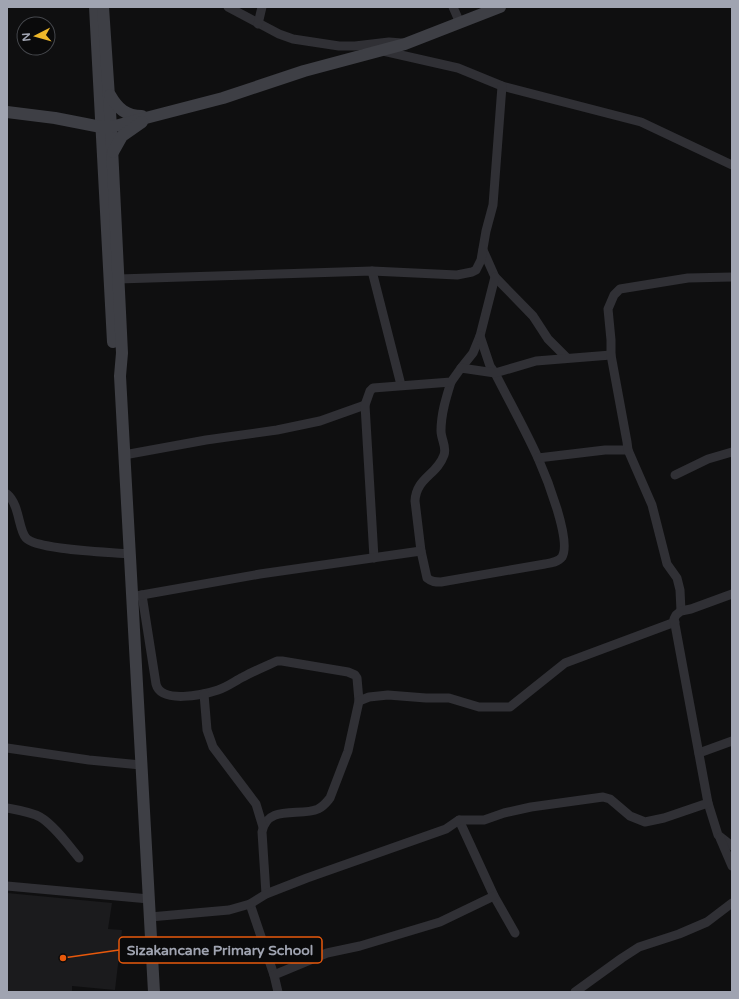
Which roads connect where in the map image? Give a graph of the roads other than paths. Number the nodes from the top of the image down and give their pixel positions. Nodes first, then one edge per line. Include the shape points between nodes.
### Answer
1 (95, 7) edge
2 (103, 7) edge
3 (228, 7) edge
4 (262, 7) edge
5 (453, 7) edge
6 (500, 7) edge
7 (460, 23) junction
8 (258, 24) junction
9 (406, 44) junction
10 (382, 50) junction
11 (502, 86) junction
12 (109, 92) junction
13 (7, 112) edge
14 (150, 116) junction
15 (106, 127) junction
16 (112, 153) junction
17 (721, 159) junction
18 (732, 159) edge
19 (732, 165) edge
20 (483, 250) junction
21 (372, 272) junction
22 (732, 276) edge
23 (495, 277) junction
24 (114, 281) junction
25 (480, 336) junction
26 (611, 355) junction
27 (567, 358) junction
28 (461, 368) junction
29 (495, 373) junction
30 (451, 382) junction
31 (401, 385) junction
32 (364, 405) junction
33 (628, 450) junction
34 (732, 452) edge
35 (124, 455) junction
36 (538, 458) junction
37 (675, 475) dead end
38 (7, 494) edge
39 (421, 551) junction
40 (130, 554) junction
41 (374, 558) junction
42 (732, 594) edge
43 (138, 596) junction
44 (681, 611) junction
45 (675, 622) junction
46 (204, 694) junction
47 (359, 701) junction
48 (732, 742) edge
49 (7, 748) edge
50 (699, 753) junction
51 (141, 765) junction
52 (708, 803) junction
53 (7, 808) edge
54 (459, 820) junction
55 (263, 827) junction
56 (718, 835) junction
57 (732, 846) edge
58 (79, 858) dead end
59 (732, 866) edge
60 (7, 886) edge
61 (266, 894) junction
62 (494, 896) junction
63 (149, 899) junction
64 (732, 903) edge
65 (250, 904) junction
66 (150, 917) junction
67 (515, 933) dead end
68 (274, 975) junction
69 (154, 992) edge
70 (278, 992) edge
71 (575, 992) edge

1 - 15 street
2 - 12 street
3 - 8 street
4 - 8 street
5 - 7 street
6 - 7 street
7 - 9 street
8 - 9 street via 286,37 339,46 390,42
9 - 10 street
10 - 11 street via 458,68
10 - 14 street via 304,71 223,98
11 - 17 street via 642,122
11 - 20 street via 493,205
12 - 14 street via 121,111 135,116
12 - 15 street
13 - 15 street
14 - 15 street
14 - 16 street via 122,136
15 - 16 street
15 - 24 street
16 - 24 street
17 - 18 street
17 - 19 street
20 - 21 street via 479,266 468,274
20 - 23 street
21 - 24 street
21 - 31 street
22 - 26 street via 688,278 620,289 611,299 608,309
23 - 25 street
23 - 27 street via 533,316 548,338
24 - 35 street via 122,353 120,376
25 - 28 street via 474,353
25 - 29 street via 490,366
26 - 27 street
26 - 33 street
27 - 29 street via 536,361
28 - 29 street
28 - 30 street
29 - 36 street
30 - 31 street
30 - 39 street via 444,401 441,425 444,455 415,493
31 - 32 street via 373,388
32 - 35 street via 299,426
32 - 41 street
33 - 36 street via 605,450
33 - 44 street via 652,505 667,564 677,578
34 - 37 street via 708,459
35 - 40 street
36 - 39 street via 564,536 564,551 559,560 435,582 427,578
38 - 40 street via 11,497 26,538 32,542 48,546
39 - 41 street
40 - 43 street
41 - 43 street via 260,574
42 - 44 street
43 - 46 street via 157,688 161,693 170,696
43 - 51 street
44 - 45 street via 675,617
45 - 47 street via 565,663 510,707 479,707 449,698 388,695
45 - 50 street
46 - 47 street via 282,661 352,673 357,678
46 - 55 street via 207,730 213,747 256,804
47 - 55 street via 348,751 325,805 314,810 274,815
48 - 50 street
49 - 51 street
50 - 52 street
51 - 63 street
52 - 54 street via 644,822 630,816 610,799 603,797 531,807 484,820
52 - 56 street
53 - 58 street via 41,817 58,832
54 - 61 street via 446,829
54 - 62 street
55 - 61 street
56 - 57 street
56 - 59 street
60 - 63 street
61 - 65 street
62 - 67 street
62 - 68 street via 440,922 327,953
63 - 66 street
64 - 71 street via 707,922 639,947
65 - 66 street via 229,910
65 - 68 street
66 - 69 street
68 - 70 street

